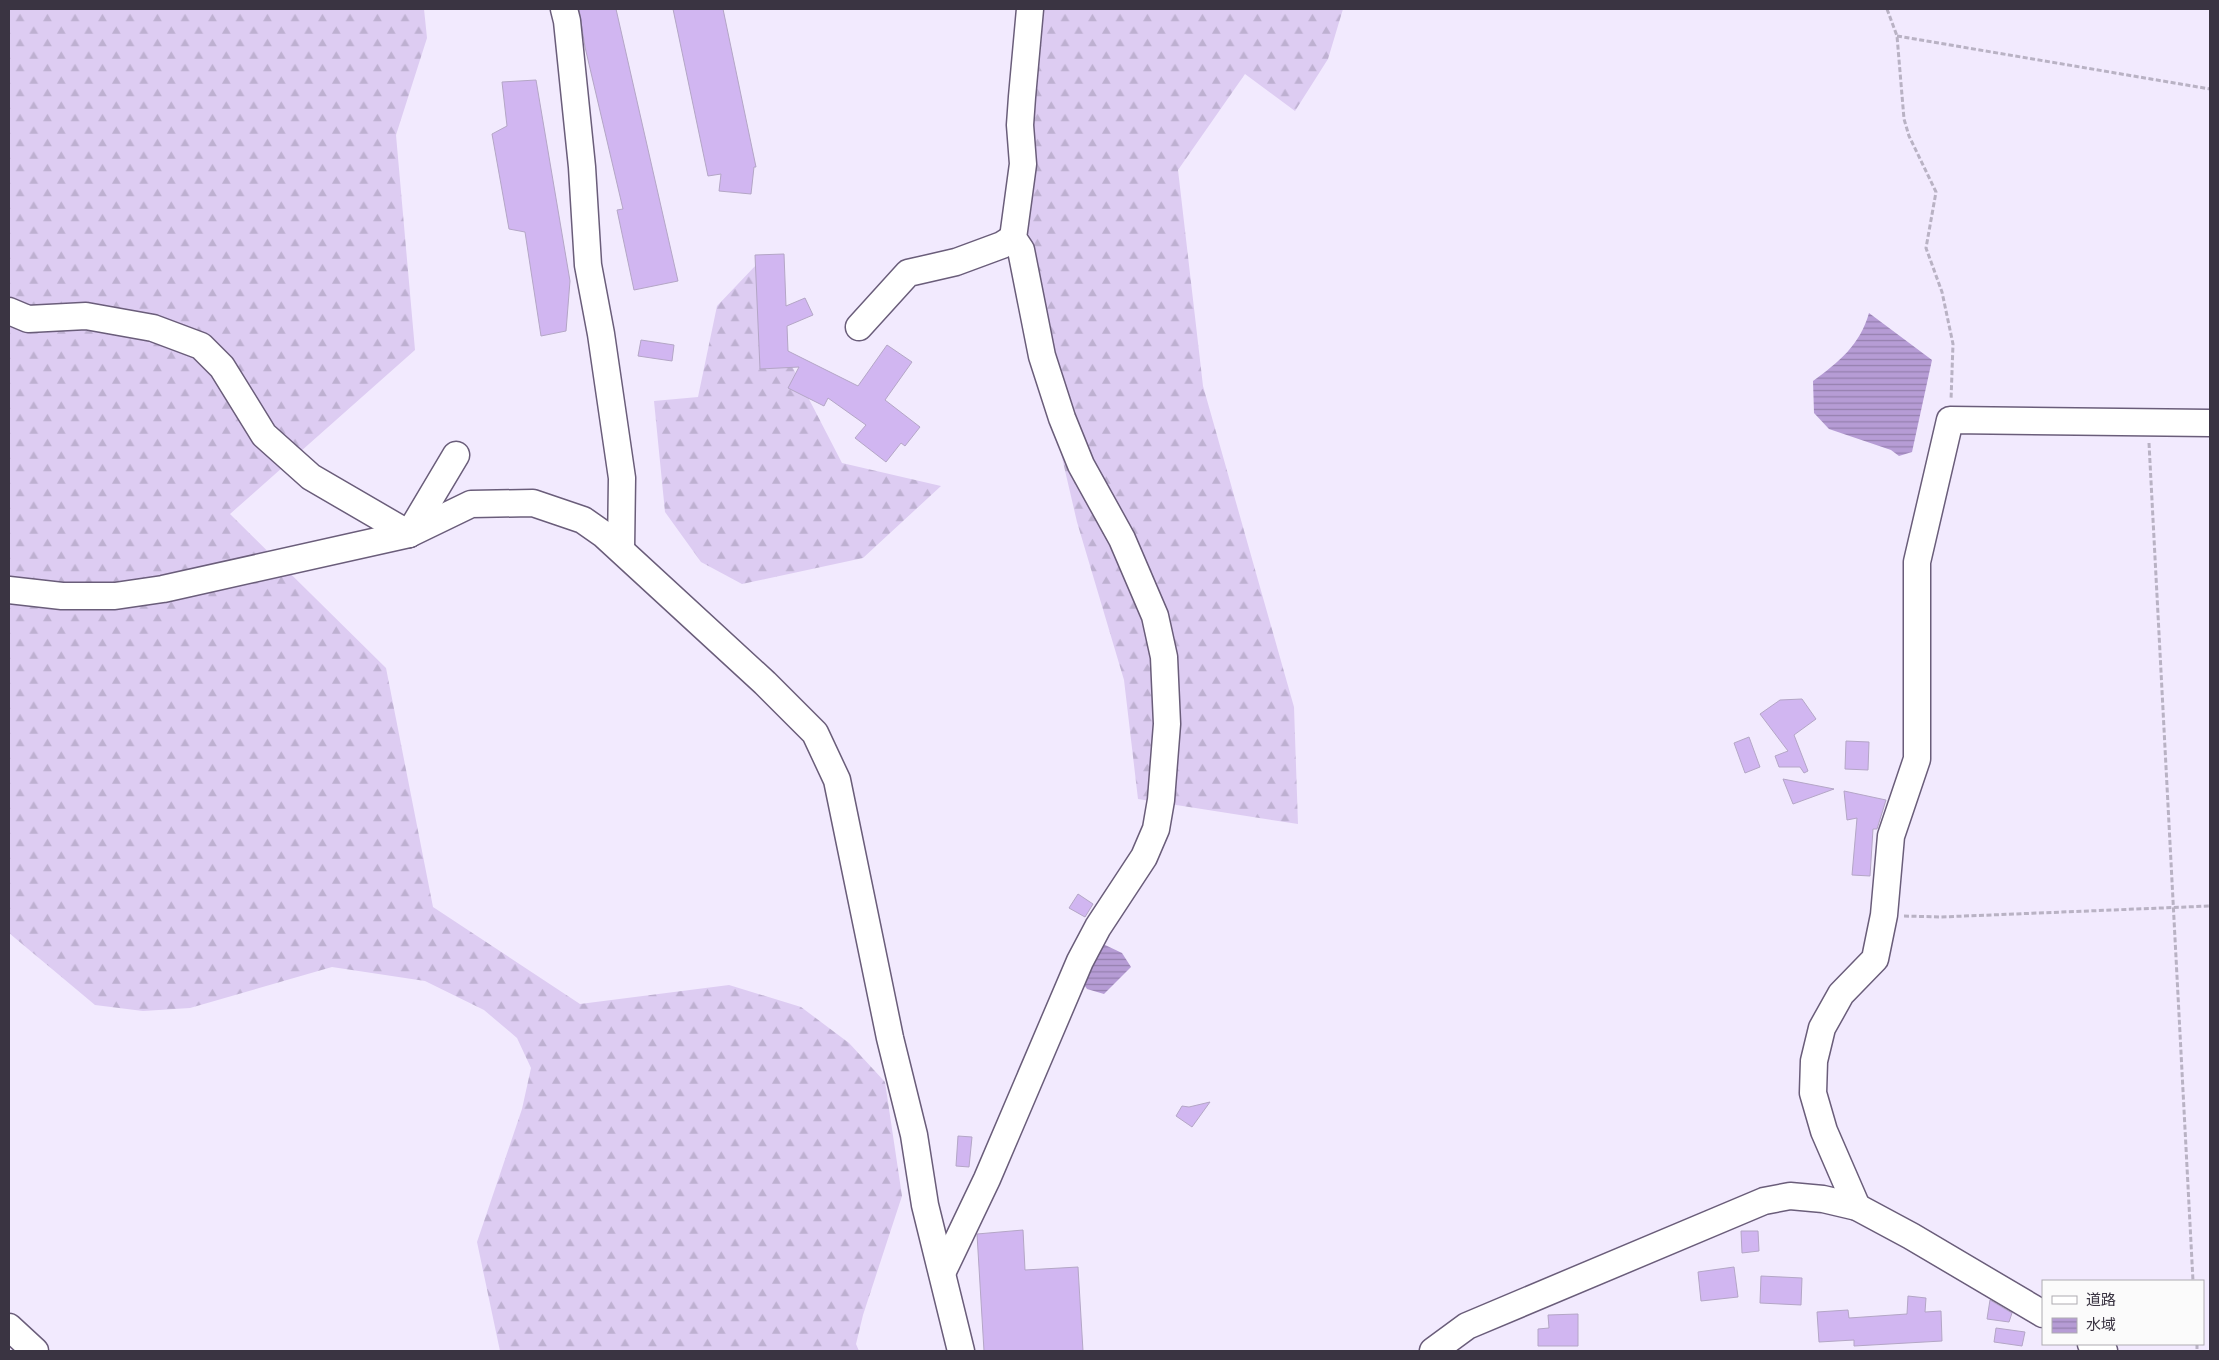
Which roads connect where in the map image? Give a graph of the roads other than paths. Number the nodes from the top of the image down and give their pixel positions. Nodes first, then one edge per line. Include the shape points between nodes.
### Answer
1 (564, 9) edge
2 (1030, 9) edge
3 (1013, 238) junction
4 (9, 311) edge
5 (859, 327) dead end
6 (2210, 423) edge
7 (456, 455) dead end
8 (409, 534) junction
9 (621, 550) junction
10 (9, 590) edge
11 (1857, 1207) junction
12 (942, 1271) junction
13 (2042, 1313) edge
14 (9, 1327) edge
15 (35, 1351) edge
16 (962, 1351) edge
17 (1433, 1351) edge

1 - 9 street via 582,167 588,265 622,478
2 - 3 street via 1021,106 1023,164
3 - 5 street via 1002,246 956,262 908,273
3 - 12 street via 1021,250 1042,356 1062,418 1081,465 1122,539 1155,616 1164,657 1167,724 1156,830 1144,856 1080,961 987,1179
4 - 8 street via 28,319 86,316 153,328 201,346 222,368 264,435 310,477
6 - 11 street via 1950,420 1917,562 1917,759 1892,836 1884,916 1875,959 1841,994 1822,1028 1814,1061 1813,1093 1824,1131
7 - 8 street
8 - 9 street via 471,504 533,503 582,520
8 - 10 street via 163,589 115,596 62,596
9 - 12 street via 815,733 838,780 890,1038
11 - 13 street
11 - 17 street via 1790,1196 1764,1201 1467,1326
12 - 16 street
14 - 15 street

